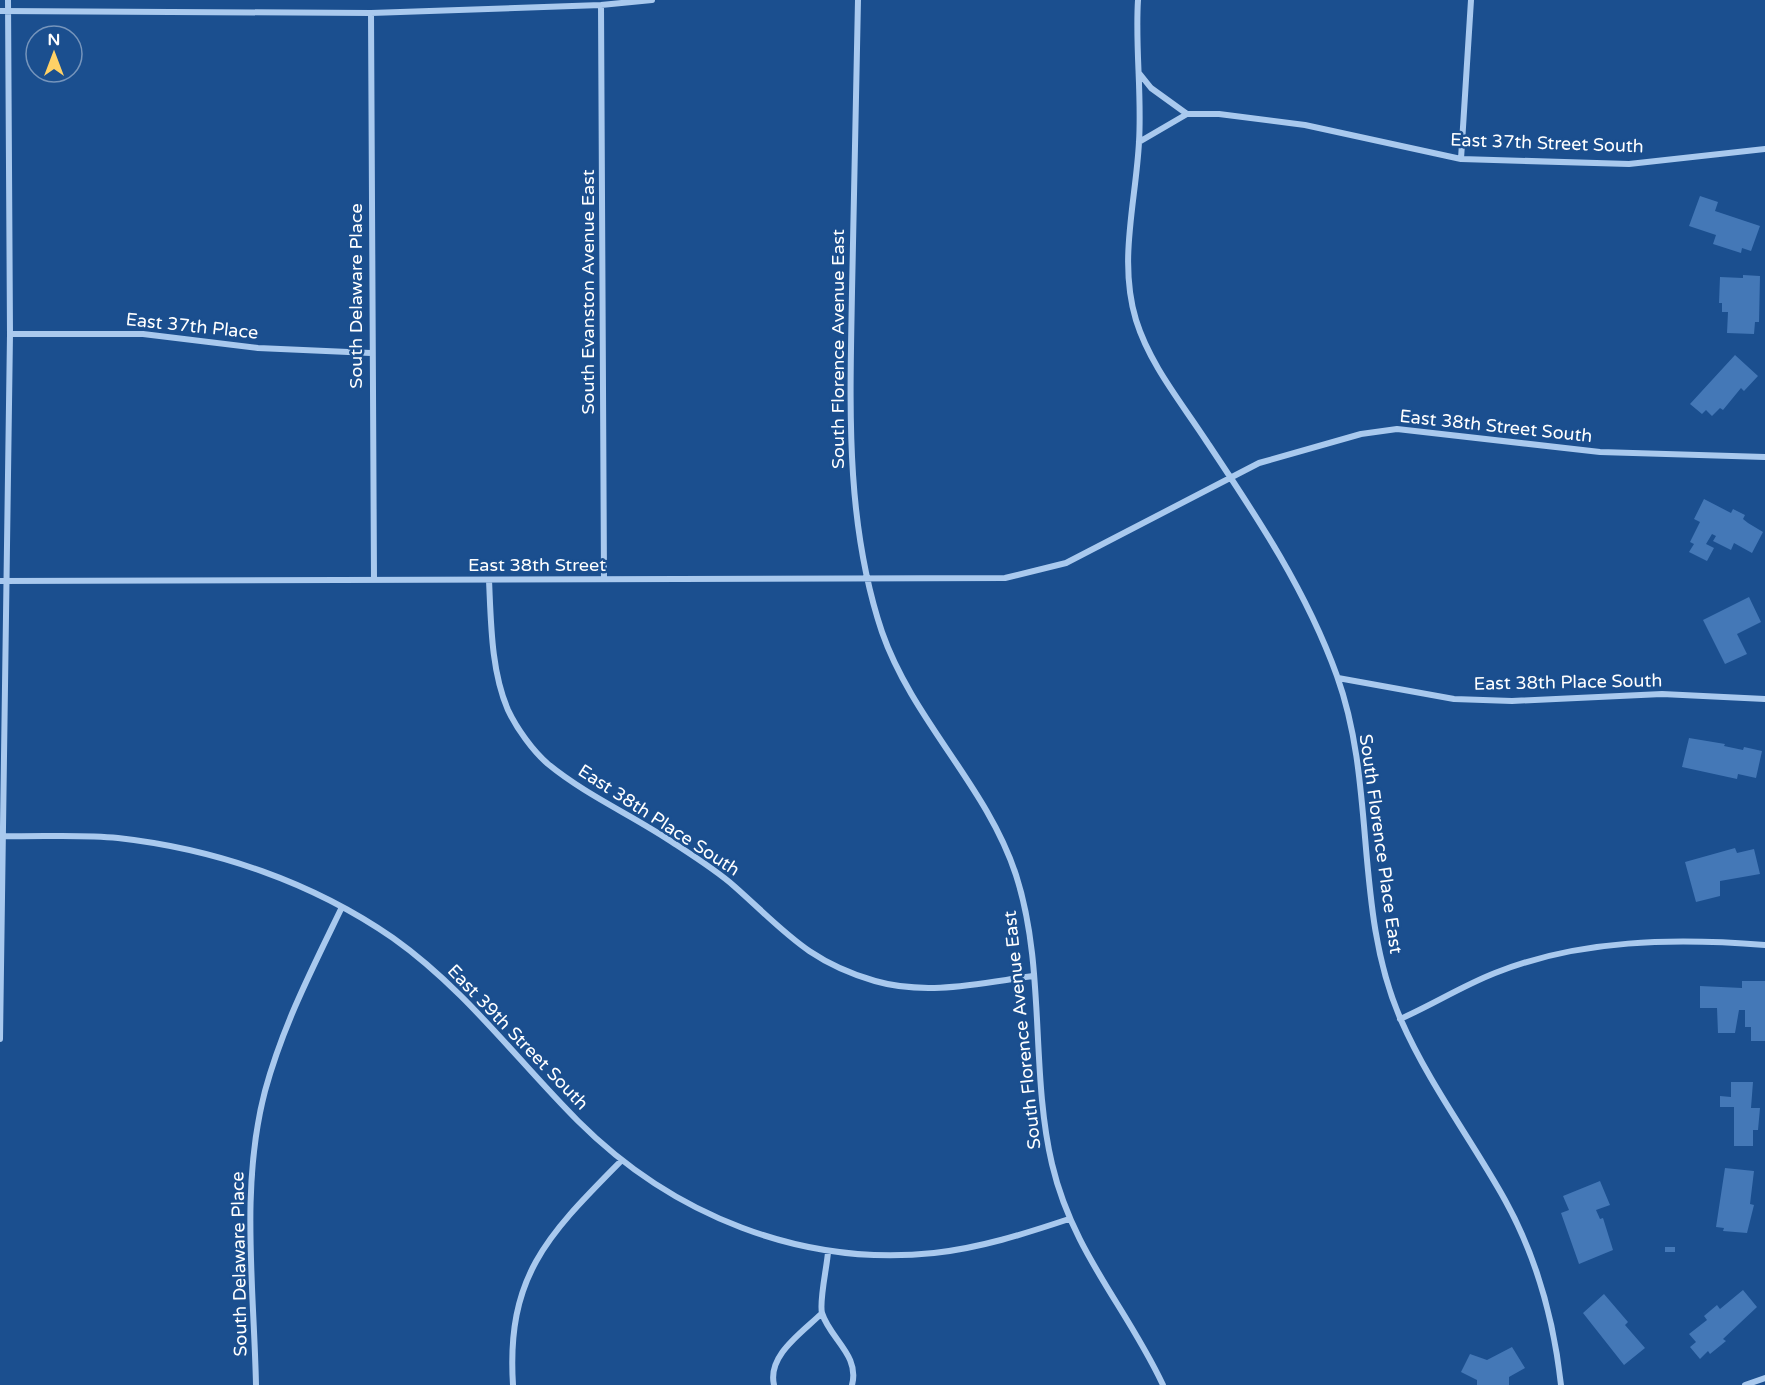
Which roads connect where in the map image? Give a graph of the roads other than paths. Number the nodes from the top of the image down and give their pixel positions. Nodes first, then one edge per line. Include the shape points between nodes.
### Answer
1 (8, 0) edge
2 (652, 0) edge
3 (858, 0) edge
4 (1138, 0) edge
5 (1471, 0) edge
6 (601, 5) junction
7 (0, 11) edge
8 (8, 12) junction
9 (371, 13) junction
10 (1139, 73) junction
11 (1187, 114) junction
12 (1139, 142) junction
13 (1765, 149) edge
14 (1461, 159) junction
15 (10, 334) junction
16 (371, 353) junction
17 (1765, 458) edge
18 (1231, 479) junction
19 (1072, 560) joint
20 (374, 579) junction
21 (604, 579) junction
22 (489, 580) junction
23 (867, 580) junction
24 (3, 581) edge
25 (1338, 678) junction
26 (1765, 699) edge
27 (3, 836) junction
28 (342, 907) junction
29 (1765, 945) edge
30 (0, 952) edge
31 (1033, 976) junction
32 (1400, 1019) junction
33 (0, 1039) edge
34 (621, 1161) junction
35 (1069, 1219) junction
36 (828, 1252) junction
37 (822, 1312) junction
38 (1765, 1378) edge
39 (256, 1385) edge
40 (513, 1385) edge
41 (774, 1385) edge
42 (852, 1385) edge
43 (1163, 1385) edge
44 (1561, 1385) edge
45 (1745, 1385) edge

1 - 8 street
2 - 6 street
3 - 23 street, South Florence Avenue East via 849,430
4 - 10 street, South Florence Place East
5 - 14 street
6 - 9 street
6 - 21 street, South Evanston Avenue East
7 - 8 street
8 - 9 street
8 - 15 street
9 - 16 street, South Delaware Place
10 - 11 street via 1151,88
10 - 12 street, South Florence Place East
11 - 12 street
11 - 14 street, East 37th Street South via 1305,125
12 - 18 street, South Florence Place East via 1128,242 1135,316 1162,374
13 - 14 street, East 37th Street South via 1629,164
15 - 16 street, East 37th Place via 143,334 258,348
15 - 24 street
16 - 20 street, South Delaware Place
17 - 18 street, East 38th Street South via 1600,452 1397,429 1361,434 1259,464
18 - 19 street, East 38th Street South
18 - 25 street, South Florence Place East via 1291,573
19 - 23 street, East 38th Street via 1005,578
20 - 22 street, East 38th Street
20 - 24 street, East 38th Street
21 - 22 street, East 38th Street
21 - 23 street, East 38th Street
22 - 31 street, East 38th Place South via 492,635 508,709 547,763 674,843 733,885 772,924 807,951 838,968 877,982 913,988 947,989
23 - 31 street, South Florence Avenue East via 883,634 903,681 1004,844 1028,918
24 - 27 street
25 - 26 street, East 38th Place South via 1454,699 1512,701 1662,694
25 - 32 street, South Florence Place East via 1359,774 1379,957
27 - 28 street, East 39th Street South via 116,838 164,845 261,870
27 - 30 street
28 - 34 street, East 39th Street South via 394,939 441,977
28 - 39 street, South Delaware Place via 285,1029 257,1132 250,1204
29 - 32 street via 1673,940 1581,950 1497,972
30 - 33 street
31 - 35 street, South Florence Avenue East via 1044,1122 1052,1167
32 - 44 street, South Florence Place East via 1433,1085 1507,1203 1542,1293
34 - 36 street, East 39th Street South via 682,1201 724,1221 766,1238
34 - 40 street via 559,1225 532,1268 513,1324
35 - 36 street, East 39th Street South via 1012,1238 935,1253 888,1256
35 - 43 street, South Florence Avenue East via 1085,1254
36 - 37 street
37 - 41 street via 781,1353 771,1375
37 - 42 street via 853,1364
38 - 45 street

